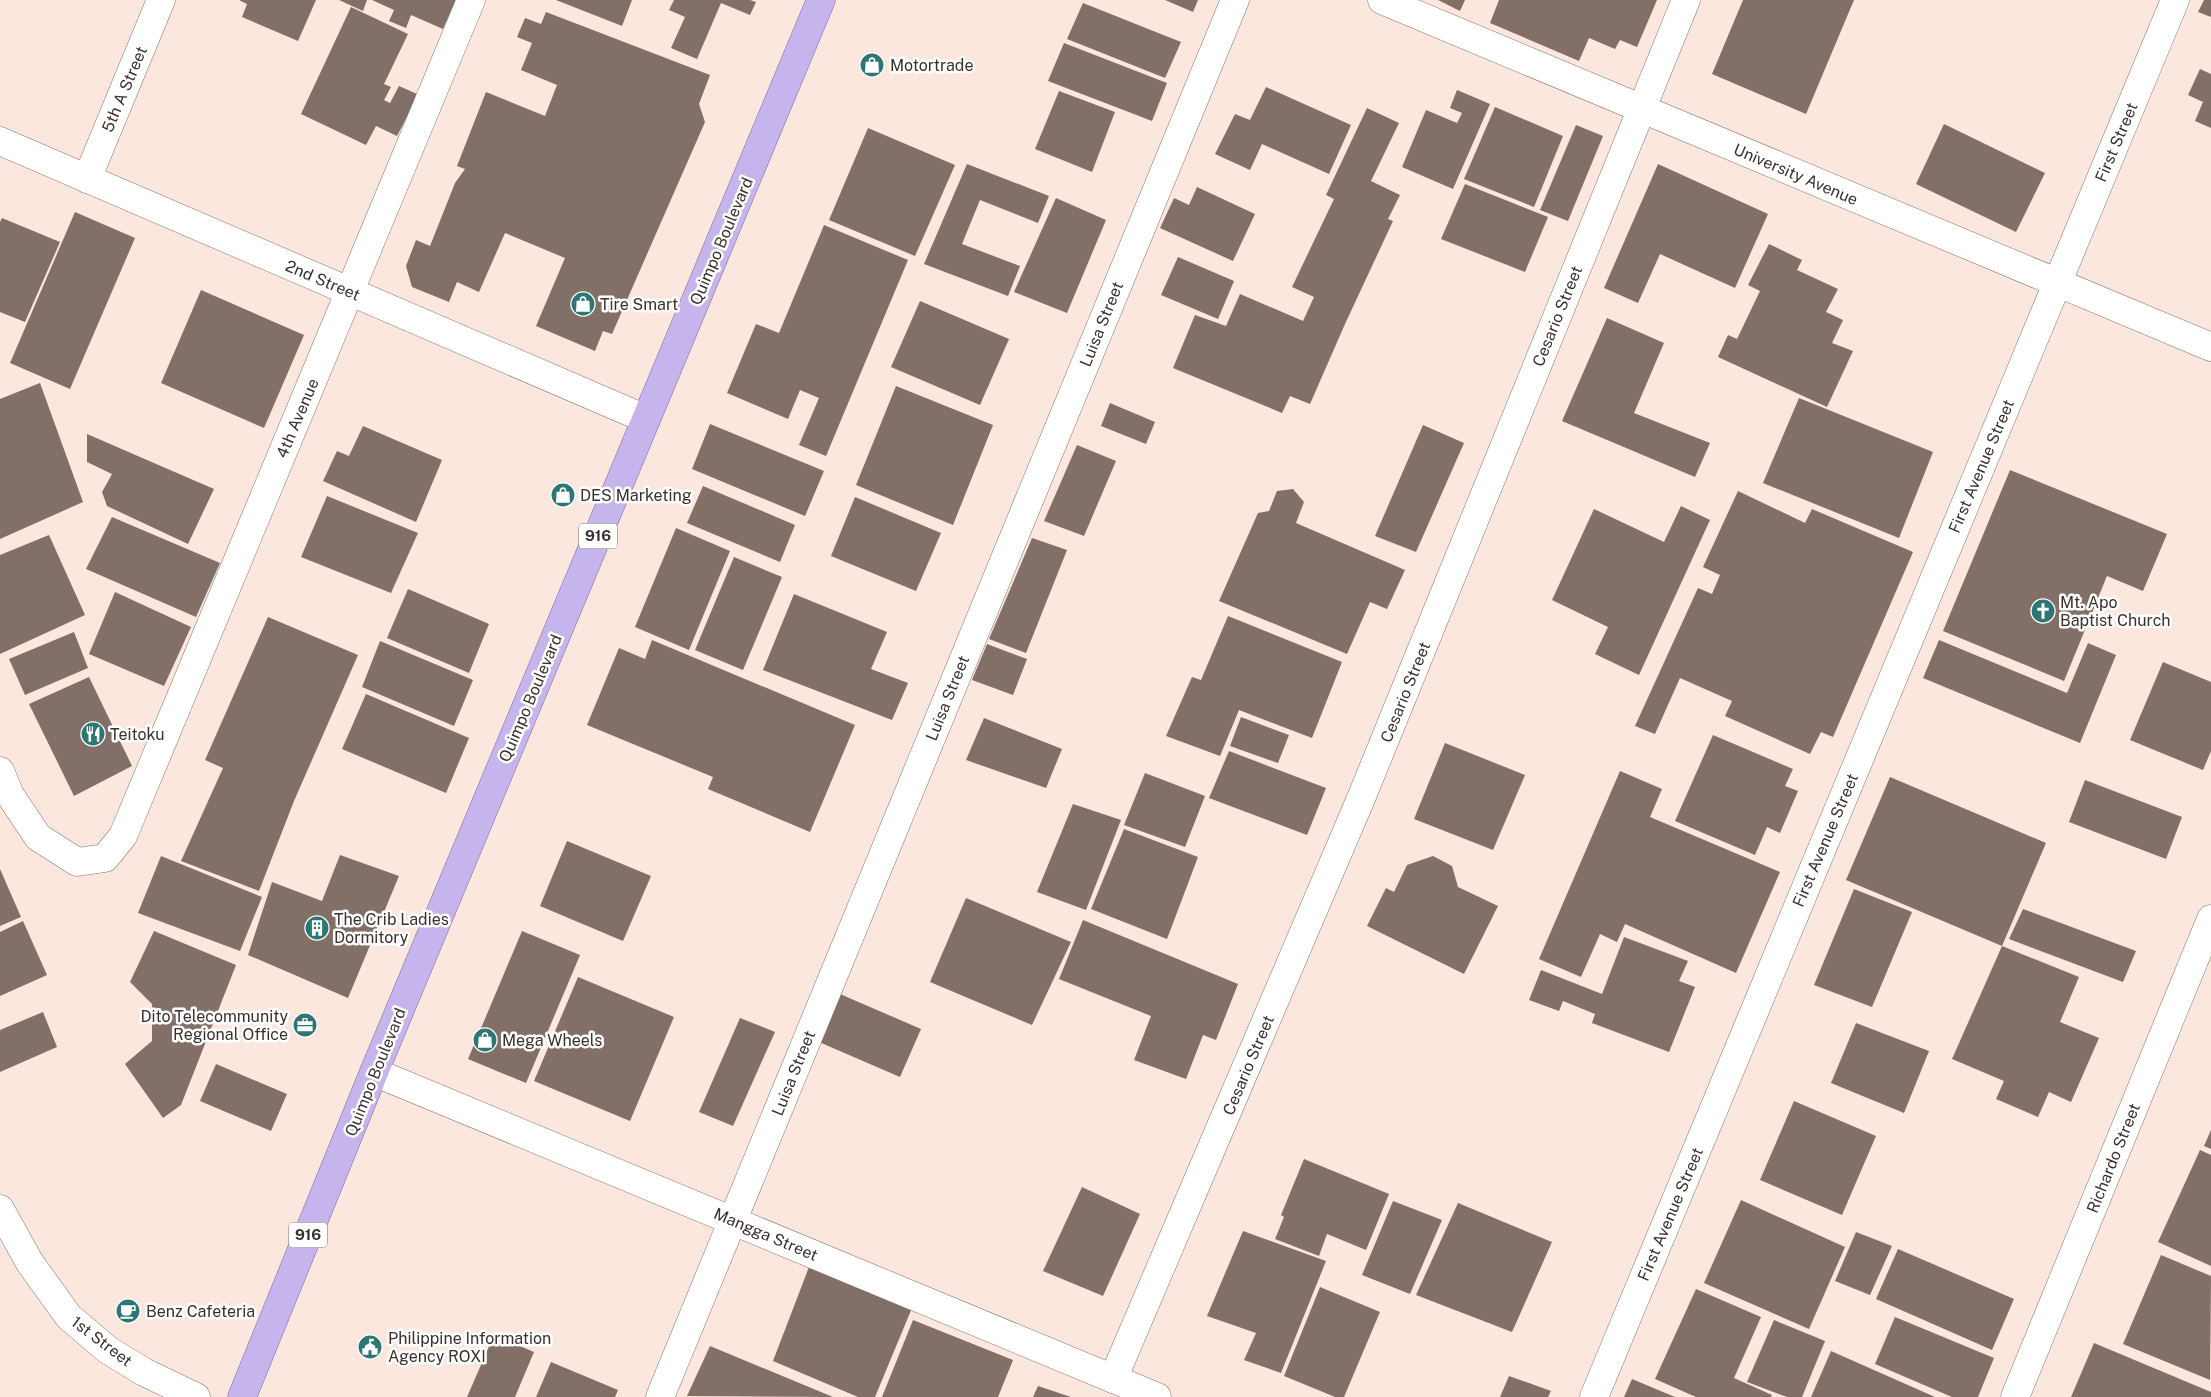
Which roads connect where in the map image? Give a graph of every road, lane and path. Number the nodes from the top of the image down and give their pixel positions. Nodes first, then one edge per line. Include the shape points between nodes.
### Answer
1 (161, 0) edge
2 (470, 0) edge
3 (821, 0) edge
4 (1235, 0) edge
5 (1382, 0) edge
6 (1686, 0) edge
7 (2175, 0) edge
8 (1642, 109) junction
9 (0, 141) edge
10 (86, 179) junction
11 (2057, 283) junction
12 (349, 291) junction
13 (2211, 347) edge
14 (646, 419) junction
15 (0, 771) edge
16 (2211, 919) edge
17 (374, 1072) junction
18 (0, 1209) edge
19 (733, 1220) junction
20 (1114, 1379) junction
21 (196, 1397) edge
22 (242, 1397) edge
23 (660, 1397) edge
24 (1158, 1397) edge
25 (1594, 1397) edge
26 (2016, 1397) edge

1 - 10 street, 5th A Street
2 - 12 street, 4th Avenue
3 - 14 main road, Quimpo Boulevard / 916
4 - 19 street, Luisa Street
5 - 8 street, University Avenue
6 - 8 street, Cesario Street
7 - 11 street, First Street
8 - 11 street, University Avenue
8 - 20 street, Cesario Street via 1362,796
9 - 10 street, 2nd Street
10 - 12 street, 2nd Street
11 - 13 street, University Avenue
11 - 25 street, First Avenue Street
12 - 14 street, 2nd Street
12 - 15 street, 4th Avenue via 123,836 105,858 78,862 38,837 10,795
14 - 17 main road, Quimpo Boulevard / 916
16 - 26 street, Richardo Street
17 - 19 street, Mangga Street
17 - 22 main road, Quimpo Boulevard / 916
18 - 21 street, 1st Street via 30,1263 69,1317 108,1350
19 - 20 street, Mangga Street
19 - 23 street, Luisa Street
20 - 24 street, Mangga Street

